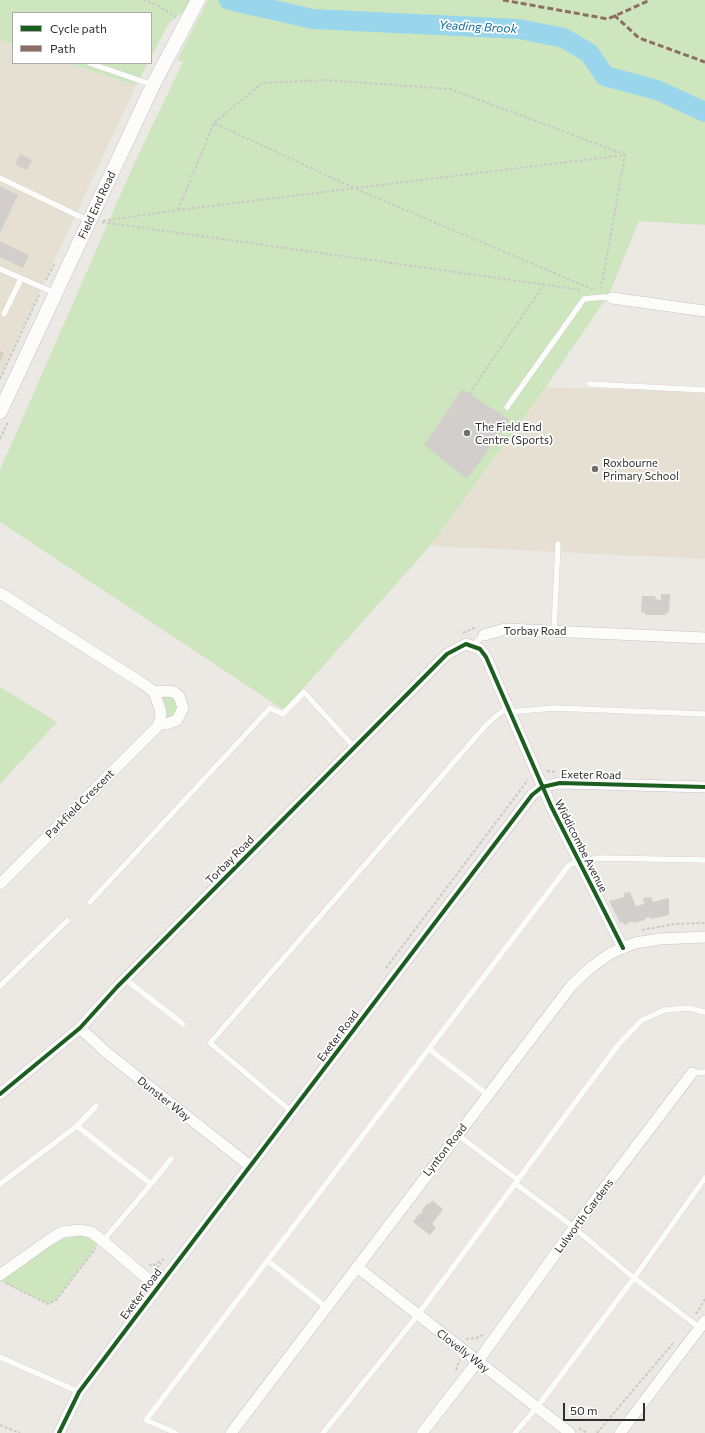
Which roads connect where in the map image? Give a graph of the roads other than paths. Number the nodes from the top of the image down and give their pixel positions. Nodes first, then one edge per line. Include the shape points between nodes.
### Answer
1 (198, 0) edge
2 (92, 64) edge
3 (153, 85) junction
4 (0, 178) edge
5 (90, 221) junction
6 (0, 269) edge
7 (21, 279) junction
8 (55, 293) junction
9 (612, 298) joint
10 (705, 311) edge
11 (4, 314) dead end
12 (589, 384) dead end
13 (705, 390) edge
14 (507, 407) dead end
15 (0, 412) edge
16 (558, 544) dead end
17 (0, 593) edge
18 (483, 630) joint
19 (554, 630) junction
20 (705, 638) edge
21 (473, 645) junction
22 (154, 692) junction
23 (508, 709) junction
24 (705, 714) edge
25 (159, 723) junction
26 (354, 747) junction
27 (542, 787) junction
28 (705, 787) edge
29 (705, 860) edge
30 (579, 861) junction
31 (0, 884) edge
32 (90, 902) dead end
33 (67, 921) dead end
34 (705, 937) edge
35 (623, 948) junction
36 (125, 979) junction
37 (0, 986) edge
38 (705, 1012) edge
39 (183, 1024) dead end
40 (80, 1028) junction
41 (428, 1049) junction
42 (705, 1072) edge
43 (692, 1073) joint
44 (1, 1091) edge
45 (488, 1095) junction
46 (96, 1106) dead end
47 (292, 1112) junction
48 (77, 1126) junction
49 (458, 1135) junction
50 (171, 1159) dead end
51 (250, 1166) junction
52 (705, 1178) edge
53 (517, 1182) junction
54 (0, 1184) edge
55 (151, 1184) junction
56 (574, 1228) junction
57 (101, 1243) junction
58 (268, 1261) junction
59 (357, 1267) junction
60 (1, 1278) edge
61 (634, 1278) junction
62 (158, 1287) junction
63 (326, 1307) junction
64 (418, 1315) junction
65 (699, 1324) edge
66 (0, 1357) edge
67 (478, 1361) junction
68 (79, 1392) junction
69 (537, 1407) junction
70 (59, 1433) edge
71 (176, 1433) edge
72 (230, 1433) edge
73 (323, 1433) edge
74 (422, 1433) edge
75 (514, 1433) edge
76 (570, 1433) edge
77 (620, 1433) edge

1 - 3 street, Field End Road
2 - 3 lane
3 - 5 street, Field End Road
4 - 5 lane
5 - 8 street, Field End Road
6 - 7 lane
7 - 8 lane
7 - 11 lane
8 - 15 street, Field End Road
9 - 10 street
9 - 14 lane via 584,299
12 - 13 lane
16 - 19 lane
17 - 22 street
18 - 19 street, Torbay Road
18 - 21 lane, Torbay Road
19 - 20 street, Torbay Road
21 - 23 street, Widdicombe Avenue via 486,657
21 - 26 street, Torbay Road via 466,644 447,654
22 - 25 street via 161,712
22 - 25 street via 174,692 179,696 183,708 177,720 166,724
23 - 24 lane via 553,708
23 - 27 street, Widdicombe Avenue
23 - 47 lane via 487,724 210,1043
25 - 31 street, Parkfield Crescent
26 - 32 lane via 304,692 283,714 270,708
26 - 36 street, Torbay Road
27 - 28 street, Exeter Road via 560,783
27 - 30 street, Widdicombe Avenue
27 - 47 street, Exeter Road via 527,801
29 - 30 lane via 600,858
30 - 35 street, Widdicombe Avenue
30 - 41 lane via 569,865
33 - 37 lane
34 - 35 street, Lynton Road via 660,939 635,943
35 - 45 street, Lynton Road via 590,968 571,986
36 - 39 lane
36 - 40 street, Torbay Road
38 - 53 lane via 689,1008 665,1010 642,1020 618,1045
40 - 44 street, Torbay Road
40 - 51 street, Dunster Way via 107,1053
41 - 45 lane
41 - 58 lane
42 - 43 lane
43 - 56 street, Lulworth Gardens
45 - 49 street, Lynton Road
46 - 48 lane
47 - 51 street, Exeter Road
48 - 54 lane
48 - 55 lane
49 - 53 lane
49 - 59 street, Lynton Road
50 - 55 lane
51 - 62 street, Exeter Road
52 - 61 lane
53 - 56 lane
53 - 64 lane
55 - 57 lane
56 - 61 lane
56 - 67 street, Lulworth Gardens
57 - 60 street via 91,1232 62,1232 48,1240
57 - 62 street
58 - 63 lane
58 - 71 lane via 146,1420
59 - 63 street, Lynton Road
59 - 64 street, Clovelly Way
61 - 65 lane
61 - 69 lane
62 - 68 street, Exeter Road
63 - 72 street, Lynton Road
64 - 67 street, Clovelly Way
64 - 73 lane
65 - 77 street
66 - 68 lane
67 - 69 street, Clovelly Way
67 - 74 street, Lulworth Gardens
68 - 70 street, Exeter Road
69 - 75 lane
69 - 76 street, Clovelly Way

